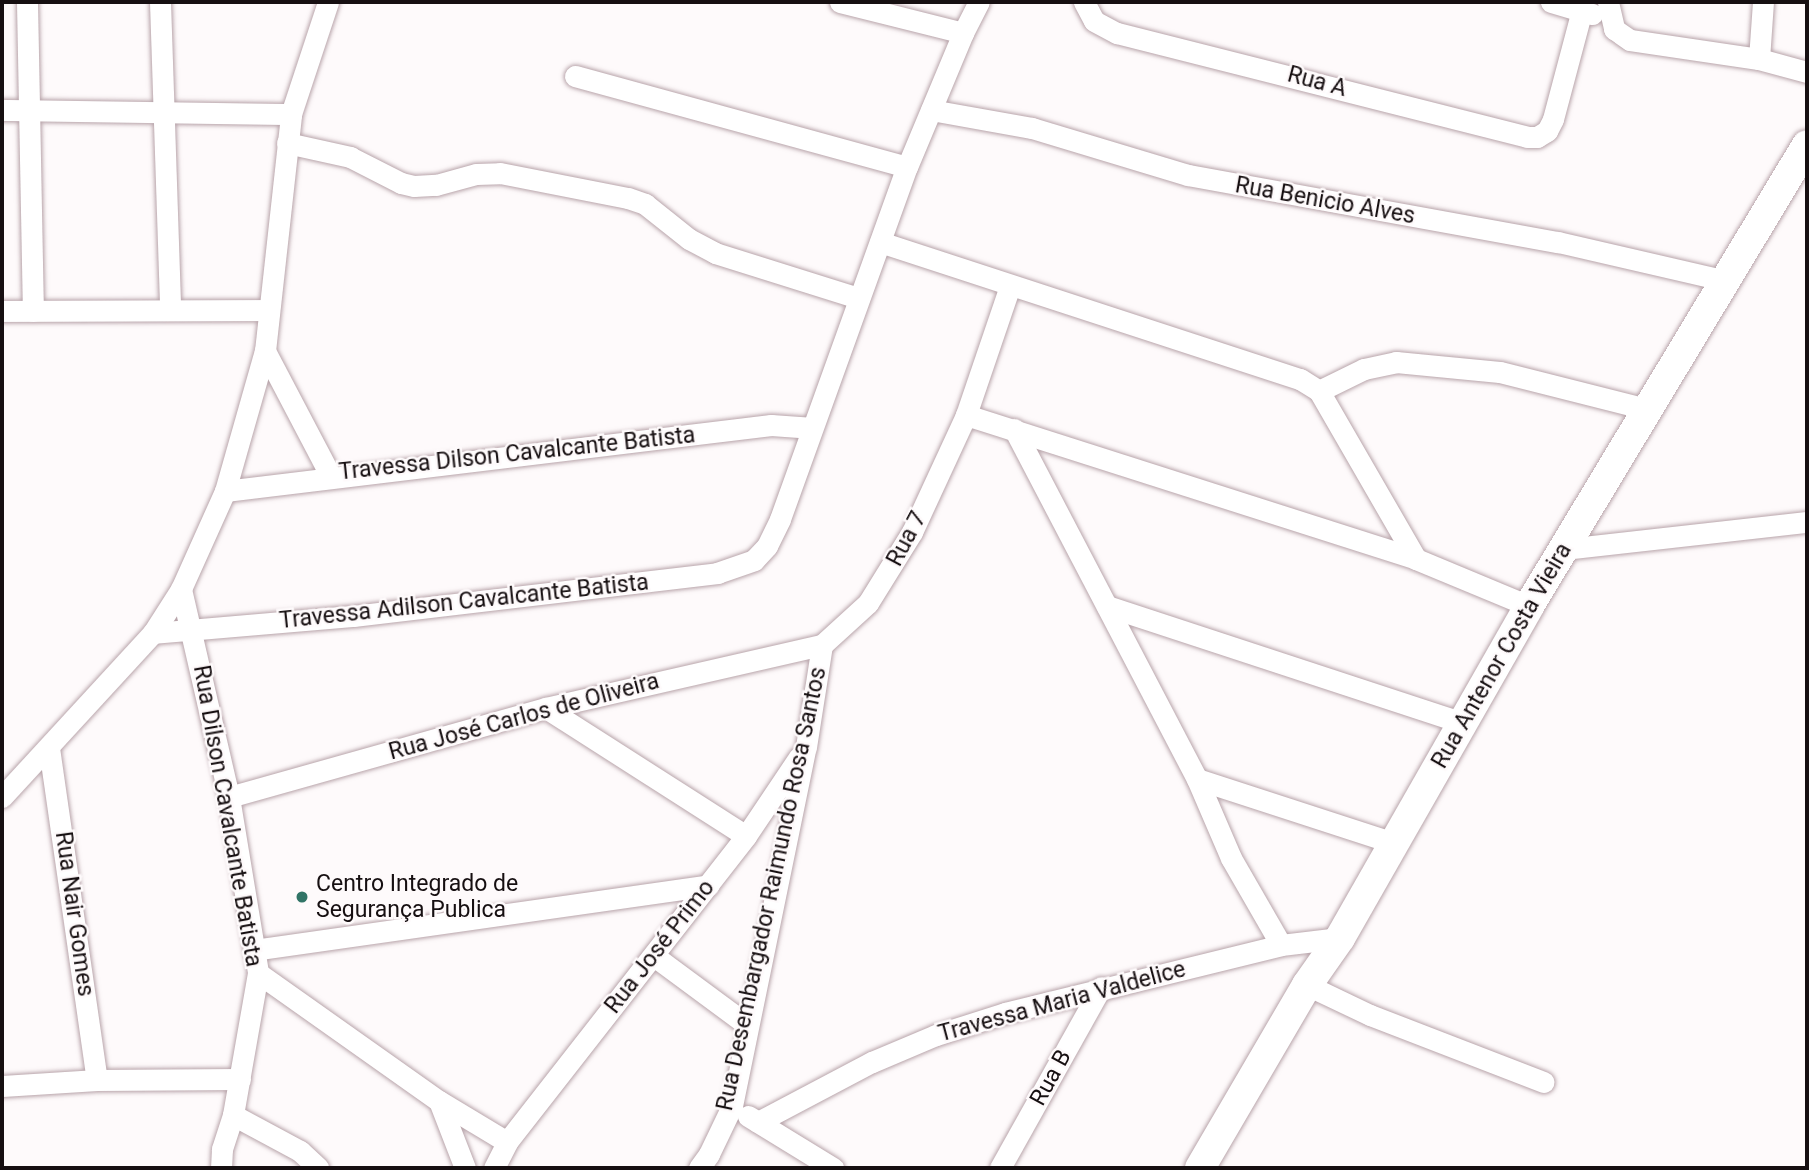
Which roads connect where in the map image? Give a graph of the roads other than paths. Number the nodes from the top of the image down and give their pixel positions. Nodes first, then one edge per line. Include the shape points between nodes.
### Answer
1 (27, 2) edge
2 (160, 2) edge
3 (327, 2) edge
4 (839, 2) edge
5 (979, 2) edge
6 (1084, 2) edge
7 (1551, 2) edge
8 (1763, 2) edge
9 (1582, 10) junction
10 (1609, 12) edge
11 (963, 33) junction
12 (1759, 59) junction
13 (1807, 72) edge
14 (575, 76) dead end
15 (29, 108) junction
16 (2, 110) edge
17 (931, 110) junction
18 (163, 112) junction
19 (291, 114) junction
20 (287, 143) junction
21 (1807, 145) edge
22 (906, 167) junction
23 (880, 242) junction
24 (1723, 280) junction
25 (1010, 286) junction
26 (859, 298) junction
27 (170, 310) junction
28 (269, 310) junction
29 (2, 311) edge
30 (33, 311) junction
31 (265, 351) junction
32 (1319, 391) junction
33 (1646, 409) junction
34 (966, 415) junction
35 (810, 428) junction
36 (1014, 429) junction
37 (330, 475) junction
38 (225, 491) junction
39 (1807, 522) edge
40 (1565, 549) junction
41 (1416, 559) junction
42 (181, 589) junction
43 (1107, 606) junction
44 (1529, 606) junction
45 (192, 631) junction
46 (153, 633) junction
47 (822, 645) junction
48 (547, 708) junction
49 (1462, 723) junction
50 (806, 747) junction
51 (49, 748) junction
52 (1197, 779) junction
53 (2, 797) edge
54 (229, 797) junction
55 (746, 836) junction
56 (1394, 843) junction
57 (708, 885) junction
58 (1340, 938) junction
59 (1281, 945) junction
60 (254, 950) junction
61 (654, 956) junction
62 (258, 973) junction
63 (1307, 985) junction
64 (1101, 987) junction
65 (746, 1024) junction
66 (240, 1079) junction
67 (97, 1080) junction
68 (1544, 1082) dead end
69 (2, 1086) edge
70 (439, 1101) junction
71 (732, 1106) junction
72 (233, 1115) junction
73 (758, 1122) junction
74 (507, 1142) junction
75 (221, 1168) edge
76 (318, 1168) edge
77 (465, 1168) edge
78 (494, 1168) edge
79 (699, 1168) edge
80 (833, 1168) edge
81 (1000, 1168) edge
82 (1200, 1168) edge

1 - 15 street
2 - 18 street
3 - 19 street
4 - 11 street
5 - 11 street
6 - 9 street, Rua A via 1094,21 1117,33 1527,137 1547,131 1553,119
7 - 9 street
8 - 12 street
9 - 10 street
10 - 12 street via 1623,36 1643,43
11 - 17 street
12 - 13 street
14 - 22 street
15 - 16 street
15 - 18 street
15 - 30 street
17 - 22 street
17 - 24 street, Rua Benicio Alves via 1032,128 1188,176 1558,242
18 - 19 street
18 - 27 street
19 - 20 street
20 - 26 street via 350,157 414,186 500,173 628,198 645,204 715,254
20 - 28 street
21 - 24 main road, Rua Antenor Costa Vieira
22 - 23 street
23 - 25 street
23 - 26 street
24 - 33 main road, Rua Antenor Costa Vieira
25 - 32 street via 1273,368
25 - 34 street, Rua 7
26 - 35 street
27 - 28 street
27 - 30 street
28 - 31 street
29 - 30 street
31 - 37 street
31 - 38 street
32 - 33 street via 1364,369 1396,362 1500,372
32 - 41 street
33 - 40 main road, Rua Antenor Costa Vieira
34 - 36 street
34 - 47 street, Rua 7 via 890,571 868,603
35 - 37 street, Travessa Dilson Cavalcante Batista via 771,425
35 - 45 street, Travessa Adilson Cavalcante Batista via 780,519 767,546 744,566 717,573 354,616
36 - 41 street
36 - 43 street
37 - 38 street, Travessa Dilson Cavalcante Batista
38 - 42 street
39 - 40 street
40 - 44 main road, Rua Antenor Costa Vieira
41 - 44 street
42 - 45 street, Rua Dilson Cavalcante Batista
42 - 46 street
43 - 49 street
43 - 52 street
44 - 49 main road, Rua Antenor Costa Vieira
45 - 46 street, Travessa Adilson Cavalcante Batista
45 - 54 street, Rua Dilson Cavalcante Batista
46 - 51 street
47 - 48 street, Rua José Carlos de Oliveira
47 - 50 street, Rua Desembargador Raimundo Rosa Santos
48 - 54 street, Rua José Carlos de Oliveira
48 - 55 street
49 - 56 main road, Rua Antenor Costa Vieira
50 - 55 street, Rua José Primo
50 - 65 street, Rua Desembargador Raimundo Rosa Santos
51 - 53 street
51 - 67 street, Rua Nair Gomes
52 - 56 street
52 - 59 street via 1231,858
54 - 60 street, Rua Dilson Cavalcante Batista
55 - 57 street, Rua José Primo
56 - 58 main road, Rua Antenor Costa Vieira
57 - 60 street
57 - 61 street, Rua José Primo
58 - 59 street, Travessa Maria Valdelice
58 - 63 main road, Rua Antenor Costa Vieira
59 - 64 street, Travessa Maria Valdelice
60 - 62 street, Rua Dilson Cavalcante Batista
61 - 65 street
61 - 74 street, Rua José Primo
62 - 66 street, Rua Dilson Cavalcante Batista
62 - 70 street
63 - 68 street via 1370,1015
63 - 82 main road, Rua Antenor Costa Vieira
64 - 73 street, Travessa Maria Valdelice via 936,1035 872,1062
64 - 81 street, Rua B
65 - 71 street, Rua Desembargador Raimundo Rosa Santos
66 - 67 street
66 - 72 street, Rua Dilson Cavalcante Batista
67 - 69 street
70 - 74 street
70 - 77 street
71 - 73 street
71 - 79 street, Rua Desembargador Raimundo Rosa Santos
72 - 75 street, Rua Dilson Cavalcante Batista
72 - 76 street via 300,1151
73 - 80 street
74 - 78 street, Rua José Primo

